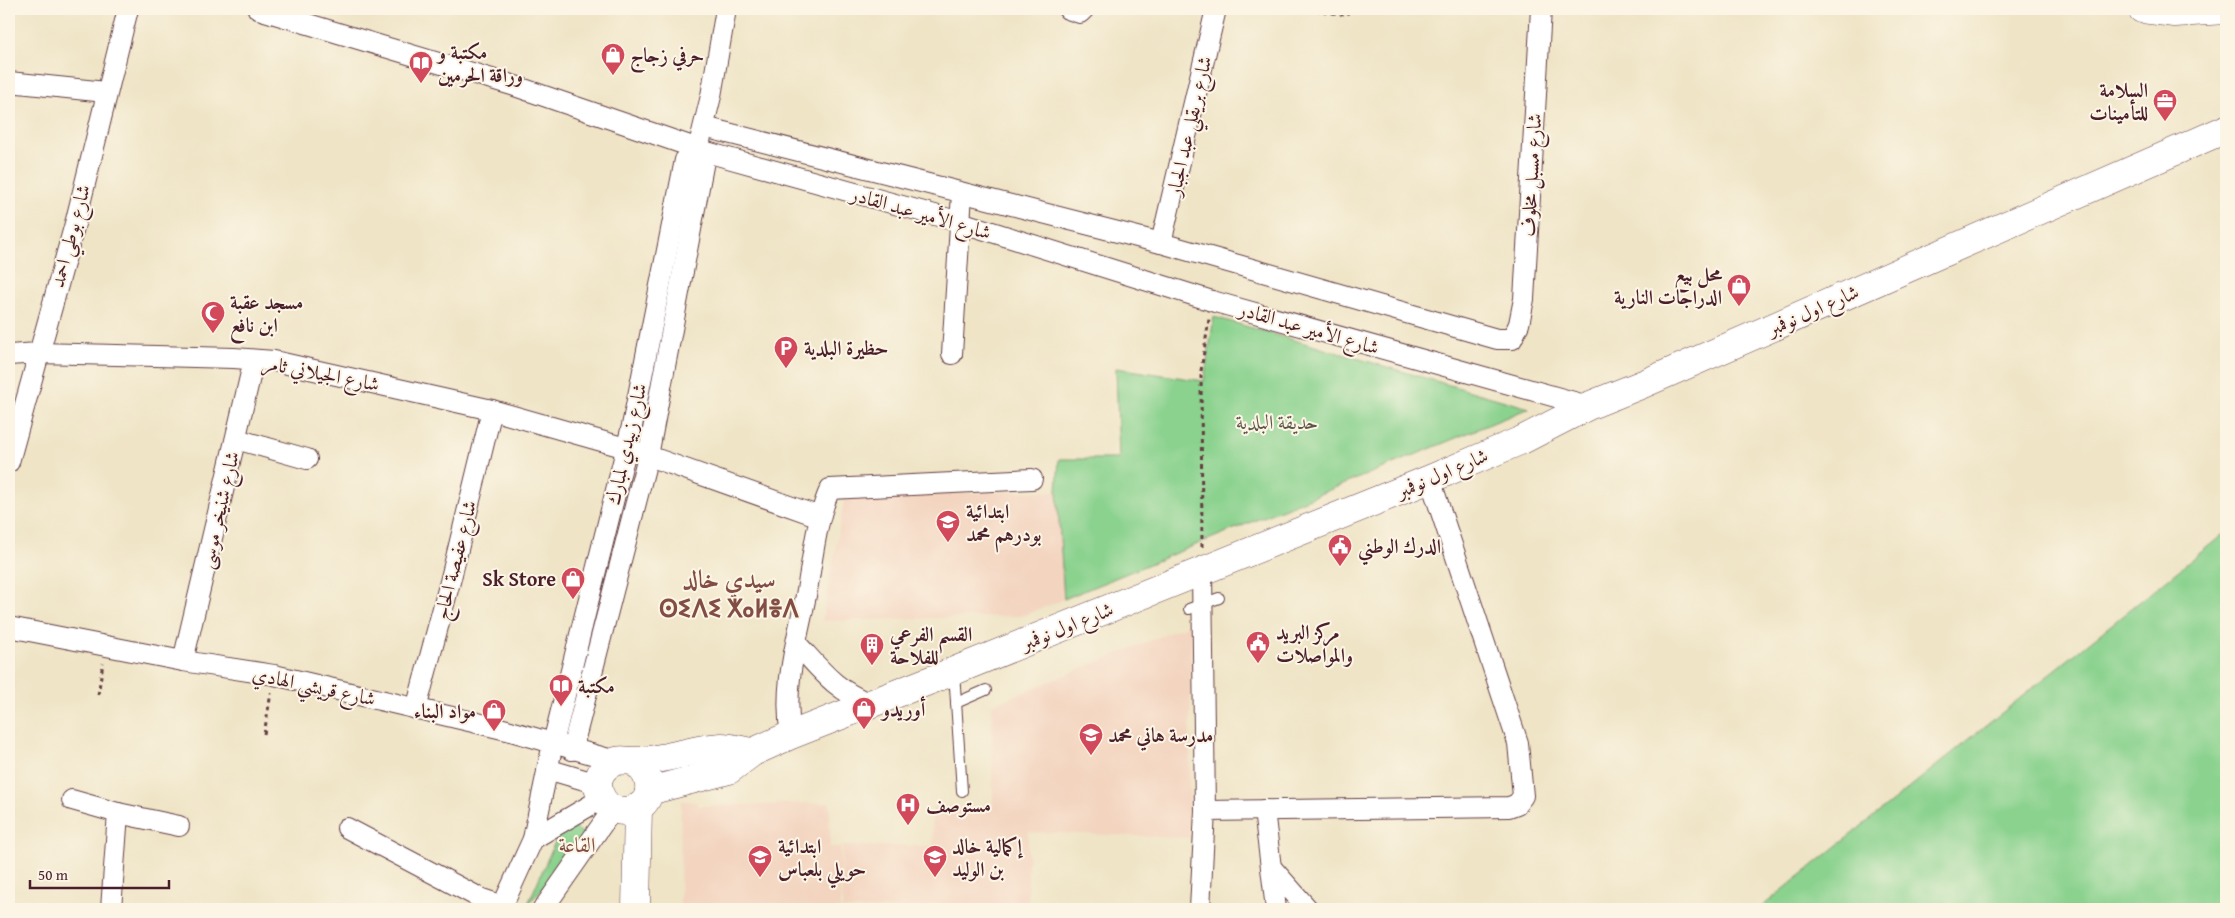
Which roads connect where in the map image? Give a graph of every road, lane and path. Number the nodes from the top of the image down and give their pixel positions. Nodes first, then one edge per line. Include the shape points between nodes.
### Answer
1 (128, 9) edge
2 (258, 9) edge
3 (726, 9) edge
4 (1068, 9) edge
5 (1084, 9) edge
6 (1216, 9) edge
7 (1308, 9) edge
8 (1348, 9) edge
9 (1541, 9) edge
10 (2142, 9) edge
11 (2226, 10) edge
12 (2176, 13) junction
13 (2226, 19) edge
14 (9, 82) edge
15 (106, 92) junction
16 (704, 127) junction
17 (2226, 129) edge
18 (698, 149) junction
19 (962, 193) junction
20 (960, 222) junction
21 (1161, 243) junction
22 (1212, 301) junction
23 (1512, 339) joint
24 (38, 353) junction
25 (9, 354) edge
26 (952, 354) dead end
27 (254, 360) junction
28 (1588, 406) junction
29 (492, 410) junction
30 (236, 439) junction
31 (626, 448) junction
32 (648, 456) junction
33 (307, 459) dead end
34 (9, 462) edge
35 (1032, 479) dead end
36 (1430, 479) junction
37 (820, 517) junction
38 (1202, 571) junction
39 (9, 627) edge
40 (797, 644) junction
41 (106, 645) junction
42 (184, 661) junction
43 (954, 672) junction
44 (274, 675) junction
45 (986, 690) dead end
46 (98, 695) dead end
47 (956, 703) junction
48 (870, 704) junction
49 (416, 709) junction
50 (264, 734) dead end
51 (791, 735) junction
52 (553, 743) junction
53 (572, 750) junction
54 (753, 752) junction
55 (625, 761) junction
56 (547, 769) junction
57 (962, 791) dead end
58 (72, 800) dead end
59 (620, 800) junction
60 (1264, 810) junction
61 (1205, 811) junction
62 (118, 814) junction
63 (179, 826) dead end
64 (348, 828) dead end
65 (533, 839) junction
66 (1271, 867) junction
67 (502, 908) edge
68 (112, 909) edge
69 (543, 909) edge
70 (636, 909) edge
71 (1200, 909) edge
72 (1276, 909) edge
73 (1308, 909) edge

1 - 15 street, شارع بوطي احمد
2 - 18 street, شارع الأمير عبد القادر via 515,86
3 - 16 street
4 - 5 street via 1080,13
6 - 21 street, شارع بريقلي عبد الجبار
7 - 8 path via 1347,15
9 - 23 street, شارع مسبل مخلوف via 1524,299
10 - 12 main road
11 - 12 main road
12 - 13 main road
14 - 15 street
15 - 24 street, شارع بوطي احمد via 76,220
16 - 18 street
16 - 19 street, شارع الأمير عبد القادر
17 - 28 main road, شارع اول نوفمبر
18 - 20 street, شارع الأمير عبد القادر
18 - 31 street, شارع زبيدي لمبارك via 685,160
18 - 32 street via 703,166
19 - 20 street
19 - 21 street, شارع الأمير عبد القادر
20 - 22 street, شارع الأمير عبد القادر
20 - 26 street
21 - 23 street, شارع الأمير عبد القادر via 1497,339
22 - 28 street, شارع الأمير عبد القادر
22 - 38 path via 1201,371
24 - 25 street, شارع الجيلاني ثامر
24 - 27 street, شارع الجيلاني ثامر
24 - 34 street, شارع بوطي احمد
27 - 29 street, شارع الجيلاني ثامر via 274,361
27 - 30 street, شارع شنيخر موسى
28 - 36 main road, شارع اول نوفمبر via 1522,440
29 - 31 street, شارع الجيلاني ثامر
29 - 49 street, شارع عفيصة الحاج
30 - 33 street
30 - 42 street, شارع شنيخر موسى
31 - 32 street, شارع الجيلاني ثامر
31 - 52 street, شارع زبيدي لمبارك
32 - 37 street, شارع الجيلاني ثامر
32 - 53 street
35 - 37 street via 831,487
36 - 38 main road, شارع اول نوفمبر
36 - 60 street via 1518,743 1522,796 1517,804 1509,807
37 - 40 street
38 - 43 main road, شارع اول نوفمبر
38 - 61 street
39 - 41 street, شارع قريشي الهادي
40 - 48 street via 830,681 850,696
40 - 51 street via 790,667 787,704
41 - 42 street, شارع قريشي الهادي
41 - 46 path
42 - 44 street, شارع قريشي الهادي
43 - 47 lane
43 - 48 main road, شارع اول نوفمبر
44 - 49 street, شارع قريشي الهادي
44 - 50 path
45 - 47 lane
47 - 57 lane
48 - 51 main road, شارع اول نوفمبر
49 - 52 street, شارع قريشي الهادي
51 - 54 main road, شارع اول نوفمبر
52 - 53 street, شارع قريشي الهادي
52 - 56 street, شارع زبيدي لمبارك
53 - 55 street, شارع قريشي الهادي
54 - 55 main road via 723,747
54 - 59 main road, شارع اول نوفمبر via 729,770
55 - 59 main road via 603,770
55 - 59 main road via 645,770 648,777
56 - 59 street
56 - 65 street, شارع زبيدي لمبارك
58 - 62 street
59 - 65 street
59 - 69 street
59 - 70 main road via 639,842 635,874
60 - 61 street
60 - 66 street
61 - 71 street
62 - 63 street
62 - 68 street
64 - 67 street
65 - 67 street, شارع زبيدي لمبارك
66 - 72 street
66 - 73 street

